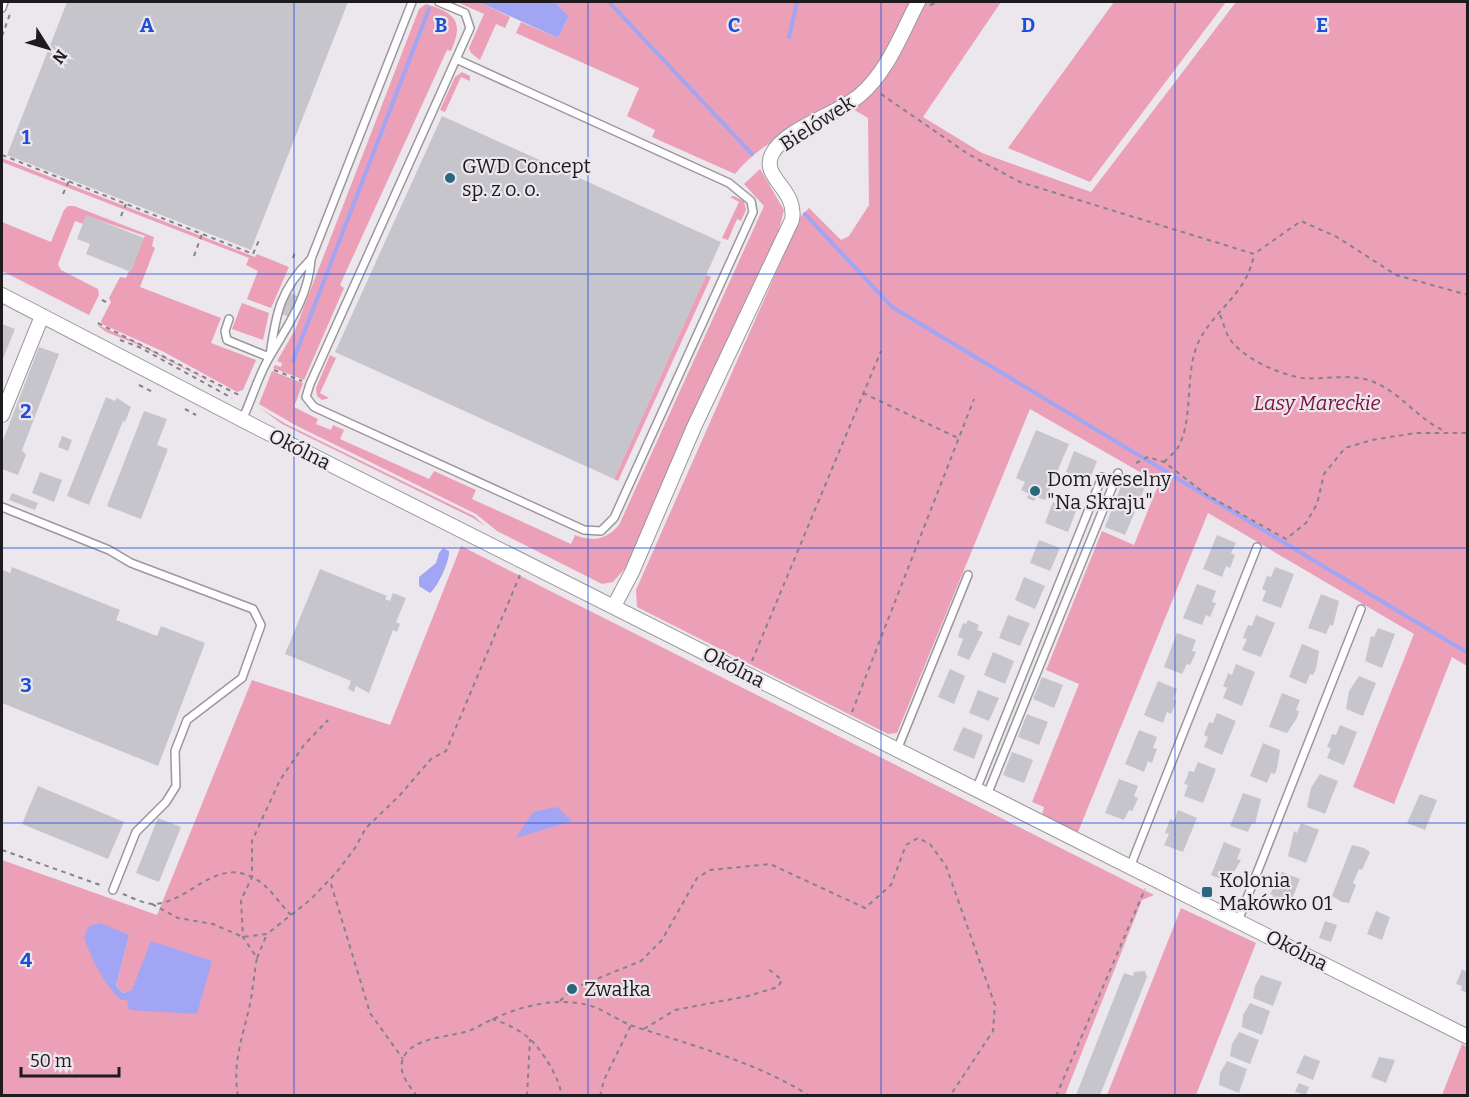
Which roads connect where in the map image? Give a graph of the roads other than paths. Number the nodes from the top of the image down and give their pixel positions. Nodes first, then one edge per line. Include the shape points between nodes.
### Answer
1 (4, 2) edge
2 (411, 2) edge
3 (439, 2) edge
4 (918, 2) edge
5 (2, 8) edge
6 (456, 59) junction
7 (311, 259) junction
8 (2, 295) edge
9 (42, 316) junction
10 (229, 319) dead end
11 (269, 357) junction
12 (2, 416) edge
13 (242, 420) junction
14 (1118, 473) dead end
15 (1102, 477) dead end
16 (2, 507) edge
17 (1257, 548) dead end
18 (968, 575) dead end
19 (614, 606) junction
20 (1361, 609) dead end
21 (897, 750) junction
22 (982, 792) junction
23 (1130, 867) junction
24 (113, 890) dead end
25 (1238, 921) junction
26 (1467, 1036) edge

1 - 5 lane
2 - 7 lane
3 - 6 lane via 465,14 470,22
4 - 19 street, Bielówek via 894,51 871,84 852,102 782,141 772,154 771,172 792,202 792,220
6 - 6 lane via 306,397 314,407 584,530 601,531 614,518 753,212 751,201 729,183
7 - 11 lane via 310,275 290,327
7 - 11 lane via 291,278 276,317
8 - 9 street, Okólna
9 - 12 street
9 - 13 street, Okólna
10 - 11 lane via 227,340
11 - 13 lane
13 - 19 street, Okólna
14 - 22 lane
15 - 22 lane
16 - 24 lane via 109,550 131,563 253,609 261,625 242,678 188,720 175,751 176,786 136,832
17 - 23 lane
18 - 21 lane
19 - 21 street, Okólna
20 - 25 lane
21 - 22 street, Okólna
22 - 23 street, Okólna
23 - 25 street, Okólna
25 - 26 street, Okólna

